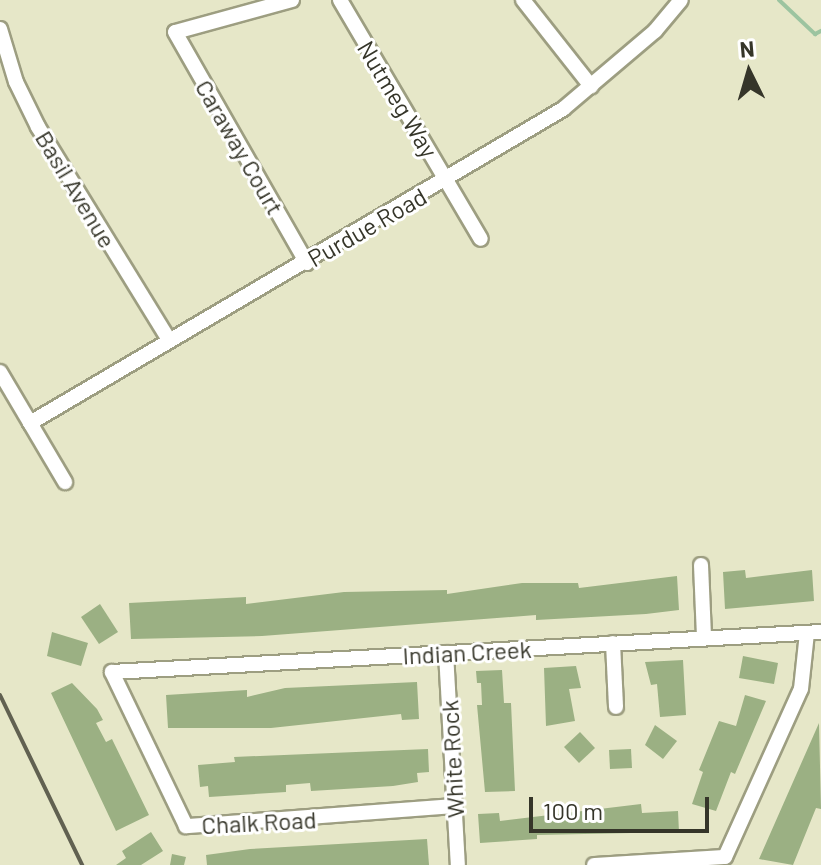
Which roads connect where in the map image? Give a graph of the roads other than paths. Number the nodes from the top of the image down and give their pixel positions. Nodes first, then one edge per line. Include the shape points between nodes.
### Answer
1 (292, 0) edge
2 (340, 0) edge
3 (523, 0) edge
4 (681, 0) edge
5 (0, 29) edge
6 (591, 86) junction
7 (447, 181) junction
8 (481, 239) dead end
9 (307, 263) junction
10 (169, 340) junction
11 (0, 372) edge
12 (30, 423) junction
13 (65, 482) dead end
14 (701, 565) dead end
15 (814, 632) edge
16 (704, 638) junction
17 (613, 643) junction
18 (446, 653) junction
19 (112, 672) joint
20 (616, 707) dead end
21 (454, 806) junction
22 (458, 865) edge
23 (594, 865) edge

1 - 9 street, Caraway Court via 175,32
2 - 7 street, Nutmeg Way
3 - 6 street
4 - 6 street, Purdue Road via 655,31
5 - 10 street, Basil Avenue via 16,82 38,127
6 - 7 street, Purdue Road
7 - 8 street, Nutmeg Way
7 - 9 street, Purdue Road
9 - 10 street, Purdue Road
10 - 12 street, Purdue Road
11 - 12 street
12 - 13 street
14 - 16 street
15 - 16 street, Indian Creek
15 - 23 street via 801,689 725,857
16 - 17 street, Indian Creek
17 - 18 street, Indian Creek
17 - 20 street
18 - 19 street, Indian Creek
18 - 21 street, White Rock
19 - 21 street, Chalk Road via 186,826
21 - 22 street, White Rock

